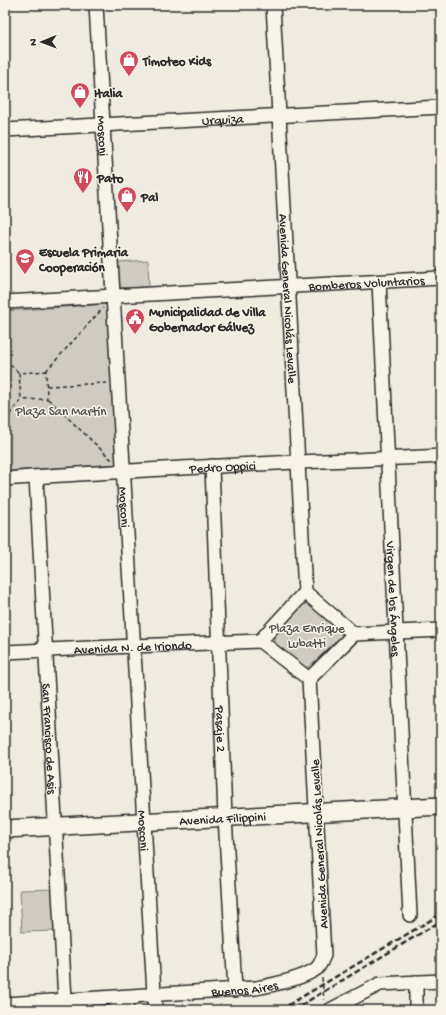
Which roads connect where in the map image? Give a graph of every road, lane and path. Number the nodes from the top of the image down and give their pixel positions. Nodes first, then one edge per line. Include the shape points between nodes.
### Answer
1 (96, 5) edge
2 (273, 5) edge
3 (441, 107) edge
4 (279, 116) junction
5 (103, 125) junction
6 (5, 130) edge
7 (441, 278) edge
8 (379, 282) junction
9 (288, 287) junction
10 (113, 296) junction
11 (5, 302) edge
12 (5, 360) edge
13 (46, 371) junction
14 (19, 373) junction
15 (118, 383) junction
16 (47, 386) junction
17 (47, 398) junction
18 (21, 400) junction
19 (5, 420) edge
20 (441, 456) edge
21 (388, 460) junction
22 (298, 462) junction
23 (212, 466) junction
24 (123, 471) junction
25 (36, 477) junction
26 (5, 479) edge
27 (305, 592) junction
28 (441, 630) edge
29 (395, 633) junction
30 (354, 634) junction
31 (260, 641) junction
32 (219, 643) junction
33 (133, 646) junction
34 (46, 650) junction
35 (5, 652) edge
36 (309, 678) junction
37 (441, 806) edge
38 (404, 808) junction
39 (316, 813) junction
40 (225, 817) junction
41 (144, 822) junction
42 (56, 826) junction
43 (5, 829) edge
44 (410, 915) dead end
45 (324, 955) joint
46 (322, 978) dead end
47 (441, 981) edge
48 (416, 982) junction
49 (235, 990) junction
50 (155, 995) junction
51 (136, 996) junction
52 (66, 1000) junction
53 (5, 1004) edge
54 (328, 1007) edge
55 (114, 1010) edge
56 (155, 1010) edge
57 (416, 1010) edge

1 - 5 street, Mosconi
2 - 4 street, Avenida General Nicolás Levalle
3 - 4 street, Urquiza
4 - 5 street, Urquiza
4 - 9 street, Avenida General Nicolás Levalle
5 - 6 street, Urquiza
5 - 10 street, Mosconi
7 - 8 street, Bomberos Voluntarios
8 - 9 street, Bomberos Voluntarios
8 - 21 street, Virgen de los Ángeles
9 - 10 street, Bomberos Voluntarios
9 - 22 street, Avenida General Nicolás Levalle
10 - 11 street, Bomberos Voluntarios
10 - 13 path
10 - 15 street, Mosconi
12 - 14 path
13 - 14 path
13 - 16 path
14 - 18 path
15 - 16 path
15 - 24 street, Mosconi
16 - 17 path
17 - 18 path
17 - 24 path
18 - 19 path
20 - 21 street, Pedro Oppici
21 - 22 street, Pedro Oppici
21 - 29 street, Virgen de los Ángeles
22 - 23 street, Pedro Oppici
22 - 27 street, Avenida General Nicolás Levalle
23 - 24 street, Pedro Oppici
23 - 32 street, Pasaje 2
24 - 25 street, Pedro Oppici
24 - 33 street, Mosconi
25 - 26 street, Pedro Oppici
25 - 34 street, San Francisco de Asis
27 - 30 street
27 - 31 street
28 - 29 street
29 - 30 street
29 - 38 street, Virgen de los Ángeles
30 - 36 street
31 - 32 street, Avenida N. de Iriondo
31 - 36 street
32 - 33 street, Avenida N. de Iriondo
32 - 40 street, Pasaje 2
33 - 34 street, Avenida N. de Iriondo
33 - 41 street, Mosconi
34 - 35 street, Avenida N. de Iriondo
34 - 42 street, San Francisco de Asis
36 - 39 street, Avenida General Nicolás Levalle
37 - 38 main road, Avenida Filippini
38 - 39 main road, Avenida Filippini
38 - 44 street, Virgen de los Ángeles
39 - 40 main road, Avenida Filippini
39 - 45 street, Avenida General Nicolás Levalle
40 - 41 main road, Avenida Filippini
40 - 49 street, Pasaje 2
41 - 42 main road, Avenida Filippini
41 - 50 street, Mosconi
42 - 43 main road, Avenida Filippini
42 - 52 street, San Francisco de Asis
45 - 49 street, Buenos Aires via 316,969 305,974 280,983
46 - 54 path
47 - 48 street
48 - 54 street via 380,984
48 - 57 street
49 - 50 street, Buenos Aires
50 - 51 street, Buenos Aires
50 - 56 street, Mosconi
51 - 52 street
51 - 55 street
52 - 53 street

